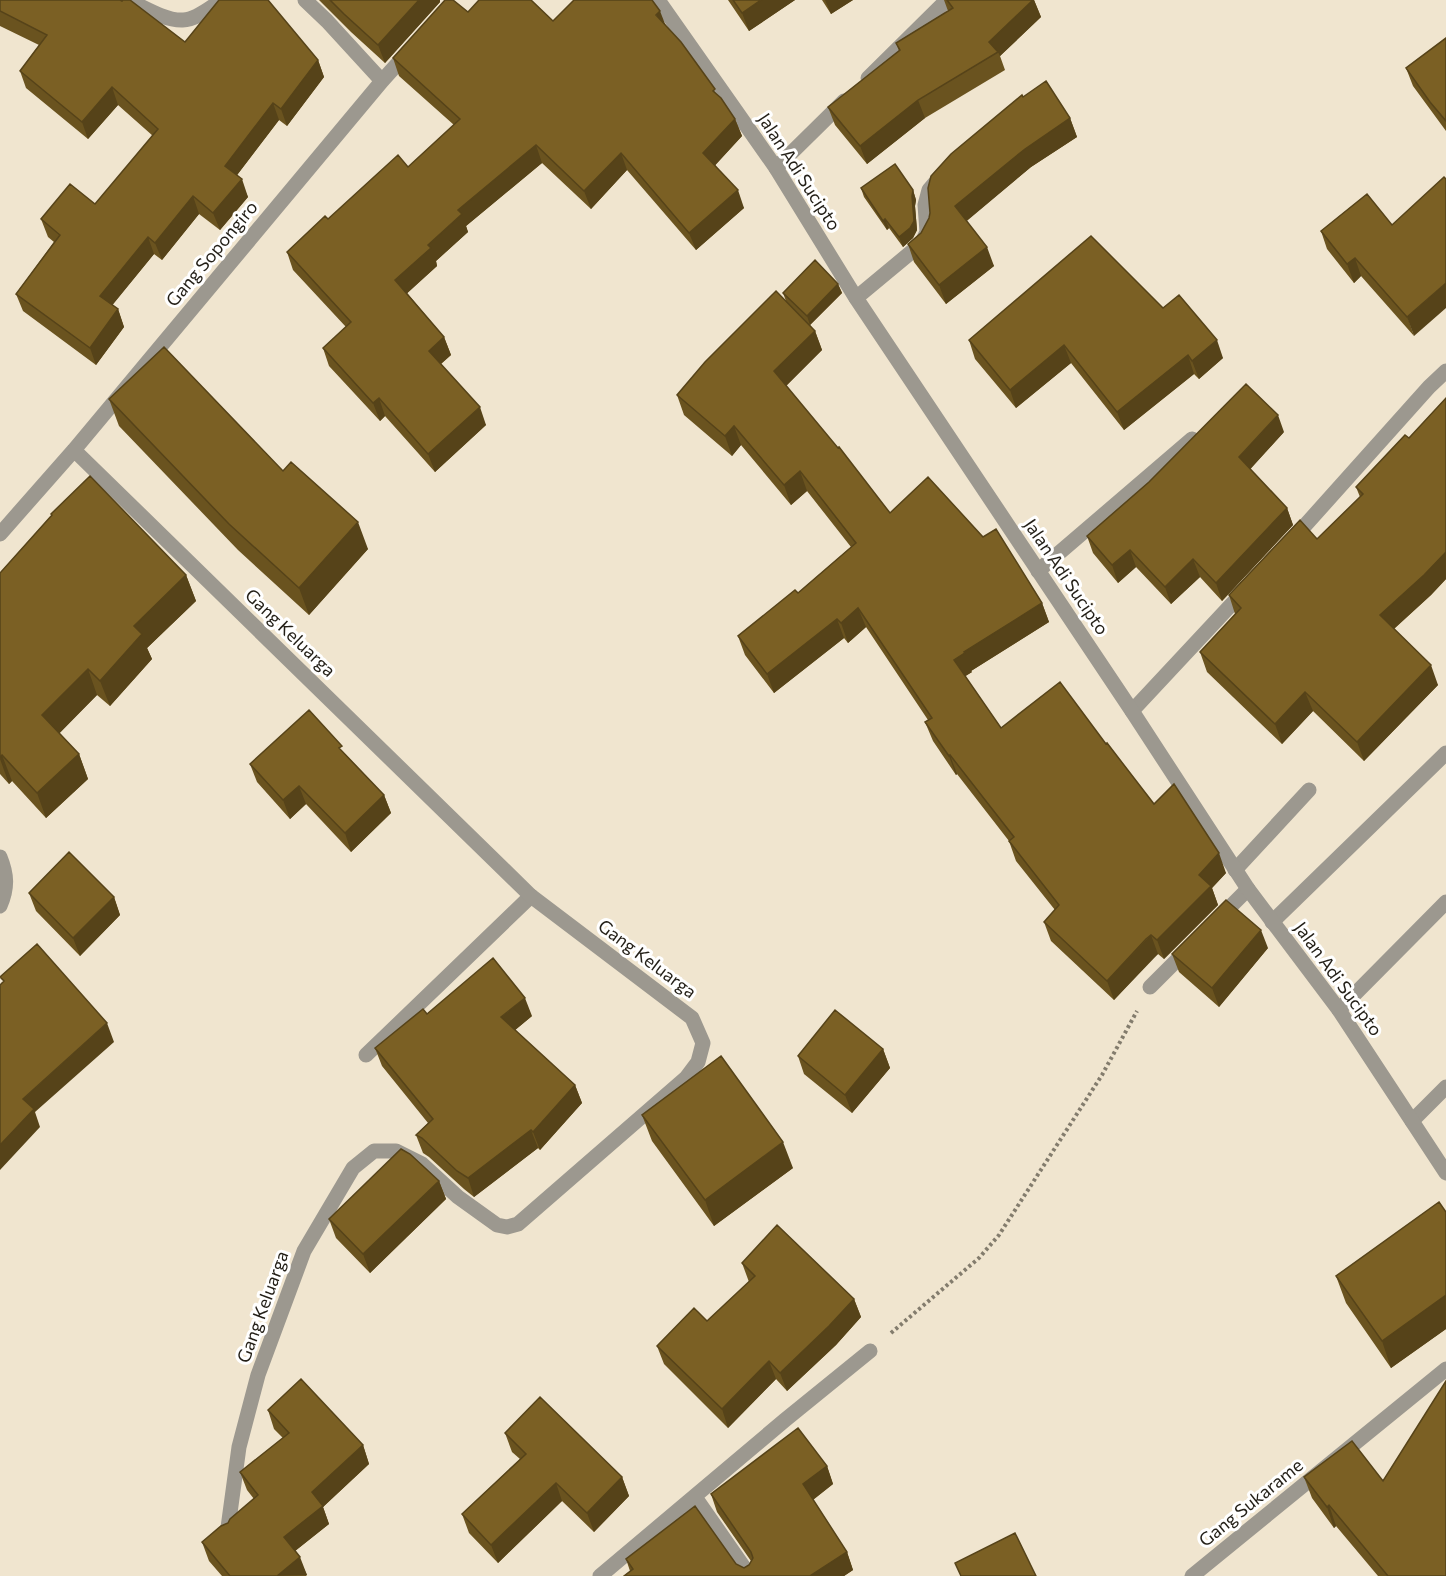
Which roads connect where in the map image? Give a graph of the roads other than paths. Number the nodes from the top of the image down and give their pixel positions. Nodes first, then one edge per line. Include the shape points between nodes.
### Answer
1 (128, 0) edge
2 (222, 0) edge
3 (305, 0) edge
4 (658, 0) edge
5 (947, 0) edge
6 (418, 40) edge
7 (382, 81) junction
8 (952, 164) edge
9 (776, 168) junction
10 (856, 297) junction
11 (1446, 371) edge
12 (1192, 440) edge
13 (74, 450) junction
14 (0, 534) edge
15 (1285, 547) edge
16 (1038, 571) junction
17 (1253, 582) edge
18 (1132, 711) junction
19 (1446, 753) edge
20 (1309, 790) dead end
21 (0, 857) edge
22 (1235, 870) junction
23 (1248, 889) junction
24 (531, 896) junction
25 (1446, 902) edge
26 (0, 906) edge
27 (1272, 922) junction
28 (1149, 987) road end
29 (1339, 1011) junction
30 (366, 1055) dead end
31 (1446, 1087) edge
32 (1412, 1121) junction
33 (1446, 1173) edge
34 (870, 1351) road end
35 (1446, 1369) edge
36 (695, 1497) junction
37 (226, 1535) edge
38 (600, 1576) edge
39 (750, 1576) edge
40 (1192, 1576) edge

1 - 2 street via 166,17 184,20
3 - 7 street
4 - 9 street, Jalan Adi Sucipto
5 - 9 street
6 - 7 street, Gang Sopongiro
7 - 13 street, Gang Sopongiro
8 - 10 street via 929,190 925,204 927,231 921,244
9 - 10 street, Jalan Adi Sucipto
10 - 16 street, Jalan Adi Sucipto
11 - 15 street
12 - 16 street
13 - 14 street, Gang Sopongiro
13 - 24 street, Gang Keluarga
16 - 18 street, Jalan Adi Sucipto
17 - 18 street
18 - 22 street, Jalan Adi Sucipto
19 - 27 street
20 - 22 street
21 - 26 street via 6,887
22 - 23 street, Jalan Adi Sucipto
23 - 27 street, Jalan Adi Sucipto
23 - 28 street
24 - 30 street
24 - 37 street, Gang Keluarga via 692,1018 703,1043 698,1062 686,1078 518,1224 497,1224 458,1197 422,1164 396,1151 374,1151 353,1168 304,1251 258,1375 239,1447
25 - 29 street
27 - 29 street, Jalan Adi Sucipto
29 - 32 street, Jalan Adi Sucipto
31 - 32 street
32 - 33 street, Jalan Adi Sucipto
34 - 36 street
35 - 40 street, Gang Sukarame
36 - 38 street
36 - 39 street

